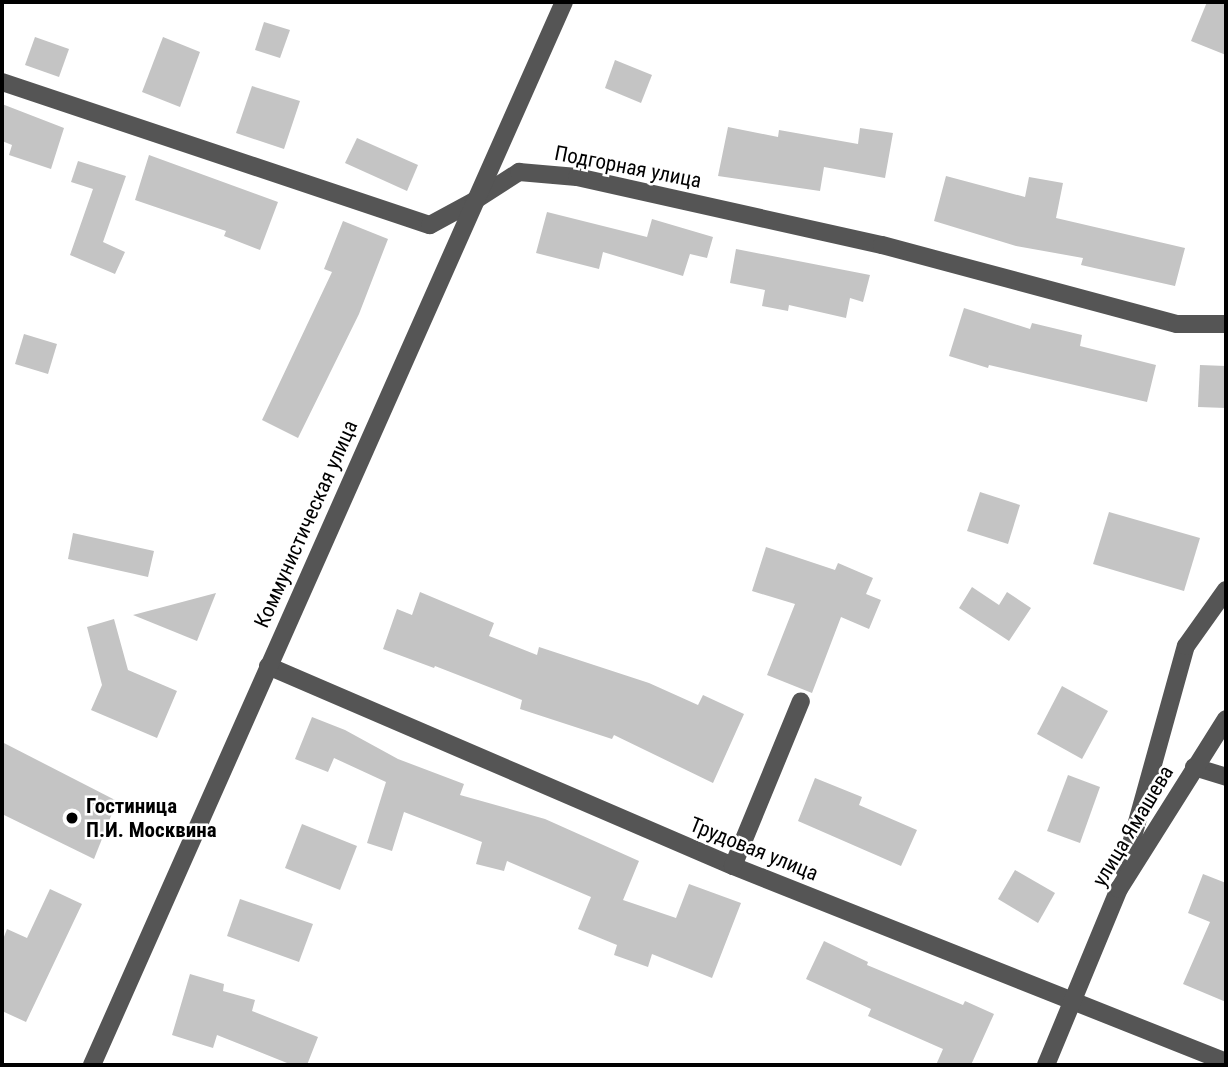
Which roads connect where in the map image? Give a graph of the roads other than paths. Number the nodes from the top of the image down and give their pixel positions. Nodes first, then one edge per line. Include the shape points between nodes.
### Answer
1 (564, 2) edge
2 (2, 82) edge
3 (474, 201) junction
4 (1226, 324) edge
5 (1226, 590) edge
6 (268, 666) junction
7 (802, 701) dead end
8 (1226, 719) edge
9 (1195, 767) junction
10 (1226, 777) edge
11 (733, 866) junction
12 (1119, 889) junction
13 (1074, 1001) junction
14 (1226, 1062) edge
15 (92, 1065) edge
16 (1046, 1065) edge

1 - 3 street, Коммунистическая улица
2 - 3 street, Подгорная улица via 430,225
3 - 4 street, Подгорная улица via 519,172 577,177 882,246 1177,324
3 - 6 street, Коммунистическая улица
5 - 12 street via 1186,646
6 - 11 street, Трудовая улица
6 - 15 street, Коммунистическая улица
7 - 11 street
8 - 9 street, улица Ямашева
9 - 10 street
9 - 12 street, улица Ямашева
11 - 13 street, Трудовая улица
12 - 13 street, улица Ямашева
13 - 14 street, Трудовая улица
13 - 16 street, улица Ямашева

